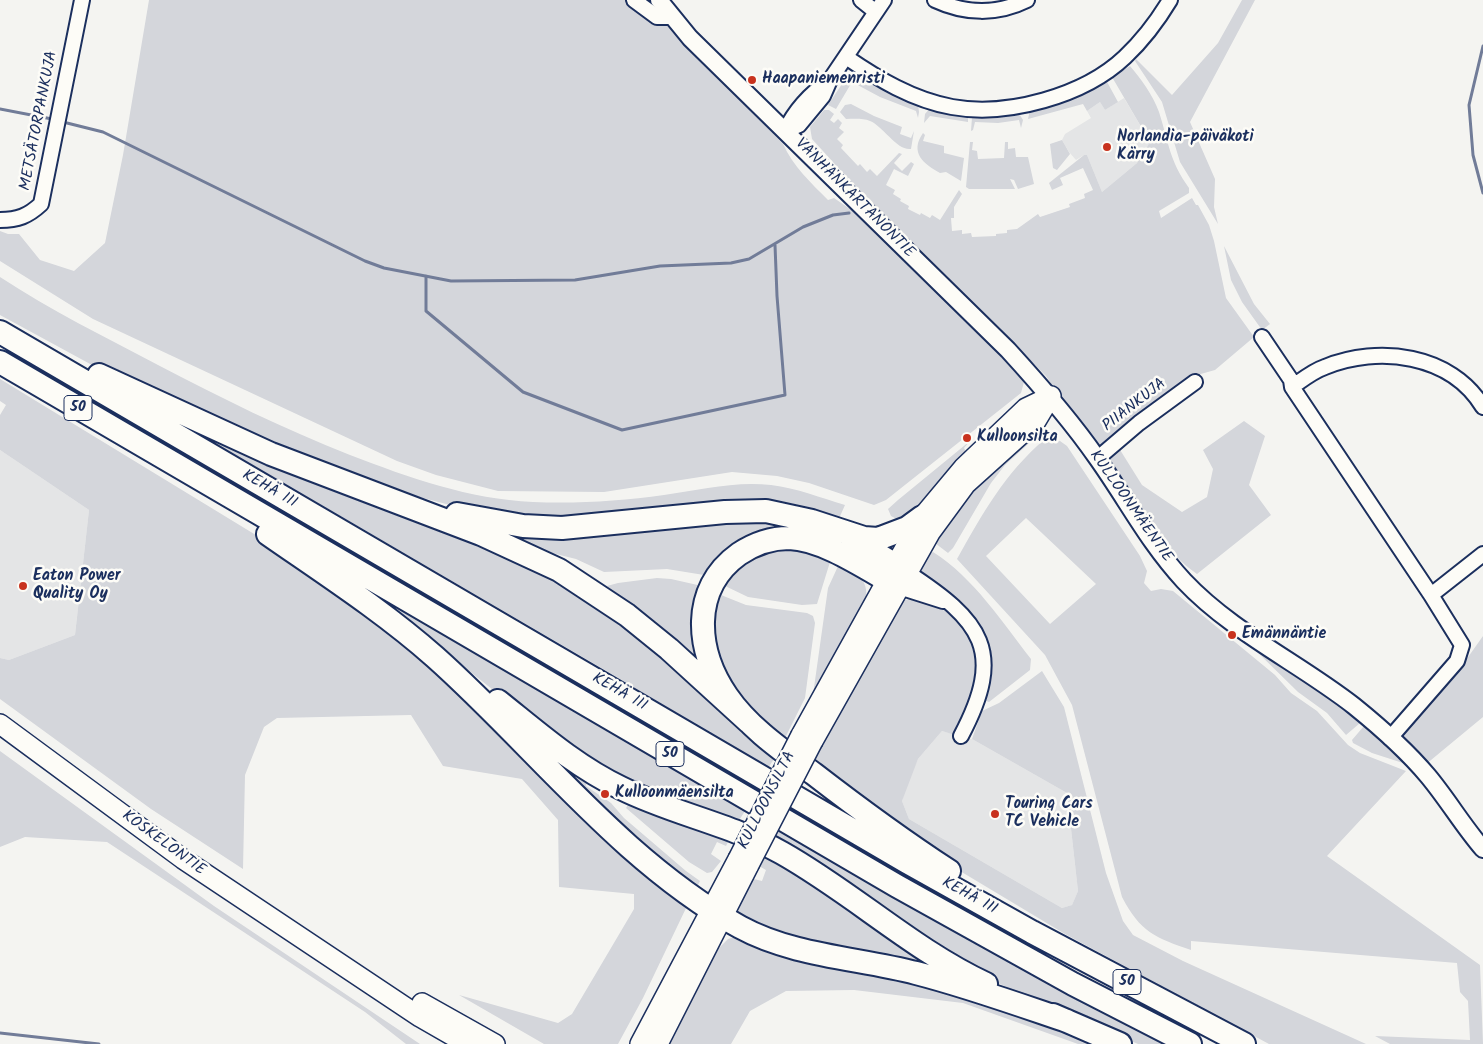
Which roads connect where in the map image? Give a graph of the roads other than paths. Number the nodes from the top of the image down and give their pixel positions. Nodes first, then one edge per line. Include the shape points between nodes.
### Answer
1 (82, 0) edge
2 (634, 0) edge
3 (659, 0) edge
4 (860, 0) edge
5 (884, 0) edge
6 (935, 0) edge
7 (1027, 0) edge
8 (1170, 0) edge
9 (876, 12) junction
10 (671, 17) junction
11 (846, 57) junction
12 (785, 131) junction
13 (0, 220) edge
14 (4, 334) edge
15 (1262, 337) dead end
16 (0, 362) edge
17 (1195, 382) dead end
18 (1292, 387) junction
19 (1051, 396) junction
20 (1483, 407) edge
21 (156, 454) junction
22 (1098, 458) junction
23 (407, 505) junction
24 (922, 518) junction
25 (828, 526) junction
26 (1483, 554) edge
27 (897, 576) junction
28 (1431, 594) junction
29 (434, 656) junction
30 (749, 722) junction
31 (0, 724) edge
32 (961, 736) dead end
33 (1390, 738) junction
34 (1483, 849) edge
35 (717, 913) junction
36 (1032, 932) junction
37 (330, 956) junction
38 (1067, 1021) junction
39 (467, 1044) edge
40 (495, 1044) edge
41 (640, 1044) edge
42 (658, 1044) edge
43 (1120, 1044) edge
44 (1190, 1044) edge
45 (1244, 1044) edge

1 - 13 street, METSÄTORPANKUJA via 40,204 30,214
2 - 10 street via 658,17
3 - 10 street, VANHANKARTANONTIE
4 - 9 street
5 - 9 street
6 - 7 street via 972,11 1002,10
8 - 11 street via 1126,57 1110,69 1047,100 1022,106 952,107 907,93
9 - 11 street
10 - 12 street, VANHANKARTANONTIE
11 - 12 street via 823,96 799,125
12 - 19 street, VANHANKARTANONTIE
14 - 23 highway via 60,356 271,454
14 - 36 highway, KEHÄ III / 50 via 899,858
15 - 18 street
16 - 21 highway, KEHÄ III / 50
17 - 22 street, PIIANKUJA via 1138,423
18 - 20 street via 1324,367 1355,358 1407,356 1432,364 1454,378
18 - 28 street
19 - 22 street, KULLOONMÄENTIE
19 - 24 main road, KULLOONSILTA via 1026,408 963,468
19 - 27 main road, KULLOONSILTA via 1036,421 966,484
21 - 29 highway via 182,480 320,570
21 - 44 highway, KEHÄ III / 50 via 897,886 1073,984
22 - 33 street, KULLOONMÄENTIE via 1133,516 1163,557 1205,601 1354,706
23 - 25 highway via 523,526 562,528 748,511 785,514
23 - 30 highway via 528,554 559,570 627,615
24 - 25 highway via 899,532 878,539 864,538
24 - 27 main road, KULLOONSILTA
25 - 27 highway
26 - 28 street
27 - 30 highway via 818,545 788,538 758,543 723,569 707,594 703,640 709,661 727,696
27 - 32 street via 928,585 967,618 981,646 984,679 980,696
27 - 35 main road, KULLOONSILTA, bridge via 807,738
28 - 33 street via 1459,639 1462,651
29 - 35 highway via 602,821
29 - 38 highway via 470,678 566,756 592,773 622,789 780,852 821,875 923,948 982,982
30 - 36 highway via 866,814 1007,908
31 - 37 main road, KOSKELONTIE via 183,859
33 - 34 street, KULLOONMÄENTIE via 1428,776
35 - 38 highway via 742,928 784,944 914,972
35 - 41 main road, KULLOONSILTA
35 - 42 main road, KULLOONSILTA
36 - 45 highway, KEHÄ III / 50
37 - 39 main road, KOSKELONTIE via 420,1017
37 - 40 main road, KOSKELONTIE via 373,976
38 - 43 highway

